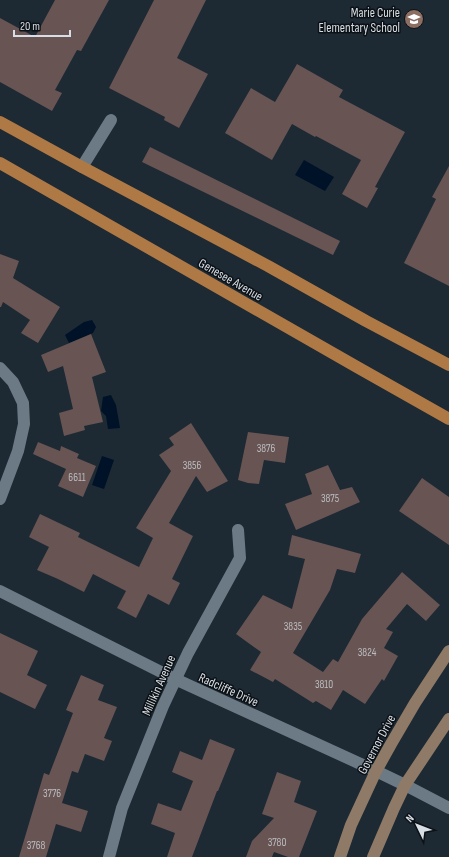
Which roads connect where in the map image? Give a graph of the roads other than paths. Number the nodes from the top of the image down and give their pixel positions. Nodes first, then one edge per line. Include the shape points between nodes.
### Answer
1 (110, 120) dead end
2 (0, 122) edge
3 (0, 164) edge
4 (82, 167) junction
5 (449, 365) edge
6 (0, 368) edge
7 (449, 419) edge
8 (0, 499) edge
9 (238, 530) dead end
10 (0, 591) edge
11 (449, 651) edge
12 (174, 680) junction
13 (449, 719) edge
14 (376, 772) junction
15 (405, 785) junction
16 (449, 808) edge
17 (109, 857) edge
18 (340, 857) edge
19 (373, 857) edge

1 - 4 street
2 - 4 main road
3 - 7 main road, Genesee Avenue
4 - 5 main road
6 - 8 street via 13,382 23,403 24,424 18,451
9 - 12 street, Millikin Avenue via 240,558
10 - 12 street, Radcliffe Drive
11 - 14 main road, Governor Drive via 415,703
12 - 14 street, Radcliffe Drive
12 - 17 street, Millikin Avenue via 122,808
13 - 15 main road
14 - 15 street, Radcliffe Drive
14 - 18 main road, Governor Drive via 351,825
15 - 16 street, Radcliffe Drive
15 - 19 main road

